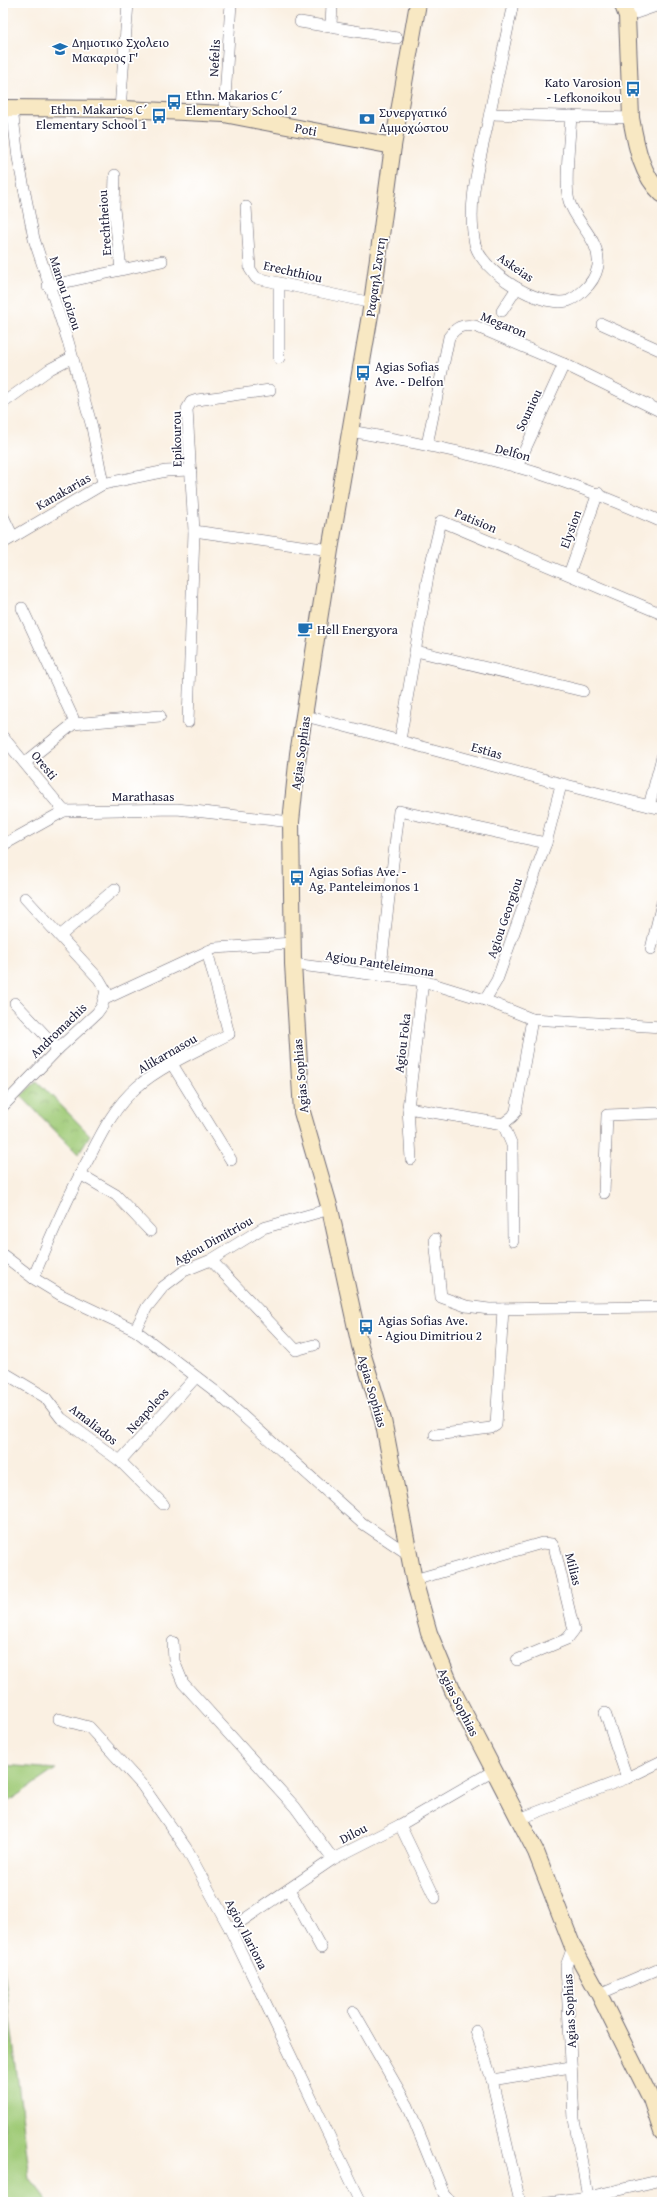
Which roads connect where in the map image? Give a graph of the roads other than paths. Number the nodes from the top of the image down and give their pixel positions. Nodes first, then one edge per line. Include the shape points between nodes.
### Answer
1 (128, 3) edge
2 (231, 3) edge
3 (332, 3) edge
4 (418, 3) edge
5 (513, 3) edge
6 (662, 4) edge
7 (624, 10) edge
8 (300, 22) dead end
9 (331, 26) junction
10 (397, 38) dead end
11 (7, 109) edge
12 (120, 109) junction
13 (224, 114) junction
14 (490, 114) junction
15 (571, 116) junction
16 (631, 118) junction
17 (393, 146) junction
18 (115, 175) dead end
19 (662, 194) edge
20 (246, 207) dead end
21 (162, 261) dead end
22 (121, 268) junction
23 (278, 284) junction
24 (48, 286) junction
25 (517, 288) junction
26 (372, 303) junction
27 (502, 311) dead end
28 (602, 324) dead end
29 (661, 348) edge
30 (71, 358) junction
31 (279, 358) dead end
32 (564, 364) junction
33 (270, 390) dead end
34 (3, 403) edge
35 (662, 412) edge
36 (350, 431) junction
37 (427, 445) junction
38 (517, 467) junction
39 (190, 470) junction
40 (103, 484) junction
41 (598, 494) junction
42 (3, 516) edge
43 (662, 522) edge
44 (194, 531) junction
45 (13, 537) junction
46 (3, 544) edge
47 (330, 550) junction
48 (569, 574) junction
49 (22, 608) dead end
50 (662, 614) edge
51 (416, 651) junction
52 (583, 691) dead end
53 (160, 716) dead end
54 (305, 716) junction
55 (188, 722) dead end
56 (73, 724) junction
57 (3, 737) edge
58 (400, 740) junction
59 (662, 757) edge
60 (26, 762) junction
61 (561, 785) junction
62 (649, 806) junction
63 (662, 809) edge
64 (64, 811) junction
65 (291, 822) junction
66 (546, 843) junction
67 (3, 845) edge
68 (114, 889) dead end
69 (25, 898) dead end
70 (662, 903) edge
71 (60, 936) junction
72 (293, 943) junction
73 (650, 949) dead end
74 (207, 951) junction
75 (293, 964) junction
76 (380, 975) junction
77 (423, 982) junction
78 (105, 999) junction
79 (485, 1000) junction
80 (15, 1003) dead end
81 (532, 1019) junction
82 (662, 1027) edge
83 (58, 1049) junction
84 (172, 1064) junction
85 (3, 1106) edge
86 (408, 1108) junction
87 (662, 1113) edge
88 (502, 1124) junction
89 (411, 1159) dead end
90 (231, 1160) dead end
91 (80, 1174) junction
92 (604, 1193) dead end
93 (330, 1209) junction
94 (150, 1231) dead end
95 (434, 1239) dead end
96 (513, 1241) dead end
97 (3, 1255) edge
98 (211, 1260) junction
99 (33, 1278) junction
100 (662, 1307) edge
101 (503, 1309) junction
102 (135, 1330) junction
103 (314, 1345) dead end
104 (3, 1372) edge
105 (196, 1377) junction
106 (435, 1435) dead end
107 (120, 1461) junction
108 (163, 1504) dead end
109 (411, 1556) junction
110 (414, 1580) junction
111 (173, 1642) dead end
112 (517, 1660) dead end
113 (605, 1713) dead end
114 (59, 1719) dead end
115 (662, 1762) edge
116 (495, 1770) junction
117 (627, 1778) junction
118 (519, 1819) junction
119 (400, 1825) junction
120 (333, 1859) junction
121 (289, 1889) junction
122 (435, 1898) dead end
123 (230, 1929) junction
124 (573, 1947) junction
125 (321, 1948) dead end
126 (662, 1967) edge
127 (599, 1994) junction
128 (354, 2012) dead end
129 (476, 2031) dead end
130 (571, 2067) junction
131 (492, 2080) junction
132 (662, 2132) edge
133 (662, 2180) edge
134 (588, 2199) edge
135 (361, 2202) edge
136 (451, 2202) edge
137 (520, 2202) edge
138 (548, 2202) edge

1 - 12 street
2 - 13 street, Nefelis
3 - 9 street
4 - 17 street, Ραφαηλ Σαντη
5 - 14 street, Askeias
6 - 7 street
7 - 16 street
8 - 9 street
9 - 10 street
11 - 12 street, Poti
11 - 24 street, Manou Loizou via 27,207
12 - 13 street, Poti
13 - 17 street, Poti
14 - 15 street
14 - 25 street, Askeias via 474,187 472,228 476,246 485,263
15 - 16 street
15 - 25 street, Askeias via 569,200 577,220 593,241 598,253 595,278 578,295 568,300 548,300
16 - 19 street via 645,171 655,188
17 - 26 street, Ραφαηλ Σαντη
18 - 22 street, Erechtheiou via 114,209
20 - 23 street, Erechthiou via 250,269 256,278
21 - 22 street, Erechtheiou
22 - 24 street, Erechtheiou
23 - 26 street, Erechthiou
23 - 31 street
24 - 30 street, Manou Loizou
25 - 27 street
26 - 36 street, Ραφαηλ Σαντη
28 - 29 street
30 - 34 street via 50,369
30 - 40 street, Manou Loizou via 92,427
32 - 35 street, Megaron
32 - 37 street, Megaron via 475,326 458,327 449,337
32 - 38 street, Souniou
33 - 39 street, Epikourou via 197,400 188,405
36 - 37 street, Delfon
36 - 47 street, Ραφαηλ Σαντη
37 - 38 street, Delfon
38 - 41 street, Delfon
39 - 40 street, Kanakarias via 166,471
39 - 44 street, Epikourou
40 - 45 street, Kanakarias
41 - 43 street, Delfon
41 - 48 street, Elysion
42 - 45 street
44 - 47 street
44 - 55 street, Epikourou
45 - 46 street, Kanakarias
47 - 54 street, Agias Sophias
48 - 50 street, Patision
48 - 51 street, Patision via 441,520 428,576
49 - 56 street via 73,718
51 - 52 street
51 - 58 street, Patision
53 - 56 street
54 - 58 street, Estias
54 - 65 street, Agias Sophias
56 - 60 street
57 - 60 street, Oresti
58 - 61 street, Estias
59 - 62 street
60 - 64 street, Oresti
61 - 62 street, Estias
61 - 66 street, Agiou Georgiou
62 - 63 street, Estias
64 - 65 street, Marathasas via 177,809
64 - 67 street, Marathasas
65 - 72 street, Agias Sophias
66 - 76 street via 399,811
66 - 79 street, Agiou Georgiou via 497,980
68 - 71 street
69 - 71 street, Andromachis
70 - 73 street
71 - 78 street, Andromachis via 102,982 106,991
72 - 74 street via 215,948
72 - 75 street, Agias Sophias
74 - 78 street
74 - 84 street, Alikarnasou via 229,1034
75 - 76 street, Agiou Panteleimona
75 - 93 street, Agias Sophias via 302,1112
76 - 77 street, Agiou Panteleimona
77 - 79 street, Agiou Panteleimona
77 - 86 street, Agiou Foka
78 - 83 street, Andromachis via 97,1013
79 - 81 street, Agiou Panteleimona
80 - 83 street
81 - 82 street, Agiou Panteleimona
81 - 88 street via 516,1110 513,1116
83 - 85 street, Andromachis
84 - 90 street
84 - 91 street, Alikarnasou via 137,1086 121,1104 107,1123
86 - 88 street
86 - 89 street, Agiou Foka
87 - 92 street via 607,1115
88 - 96 street via 512,1145
91 - 94 street via 116,1195
91 - 99 street, Alikarnasou
93 - 98 street, Agiou Dimitriou via 263,1228
93 - 109 street, Agias Sophias via 360,1346 383,1420
95 - 101 street via 441,1297 466,1306
97 - 99 street
98 - 102 street, Agiou Dimitriou via 184,1271 163,1287 148,1306
98 - 103 street via 296,1350
99 - 102 street via 61,1295
100 - 101 street
101 - 106 street via 496,1425 491,1428
102 - 105 street
104 - 107 street, Amaliados via 45,1397 61,1418
105 - 107 street, Neapoleos
105 - 109 street via 226,1400 362,1523
107 - 108 street, Amaliados
109 - 110 street, Agias Sophias
110 - 112 street, Milias via 542,1544 552,1544 574,1630 567,1639
110 - 116 street, Agias Sophias via 440,1664
111 - 120 street via 174,1661 183,1683 295,1808
113 - 117 street
114 - 123 street, Agioy Ilariona via 89,1727 142,1785 186,1848
115 - 117 street
116 - 118 street, Agias Sophias
116 - 119 street, Dilou
117 - 118 street
118 - 124 street, Agias Sophias via 536,1852
119 - 120 street, Dilou
119 - 122 street
120 - 121 street, Dilou
121 - 123 street, Dilou
121 - 125 street
123 - 135 street, Agioy Ilariona
124 - 127 street
124 - 130 street, Agias Sophias via 566,1966
126 - 127 street
127 - 132 street via 651,2099
128 - 136 street via 408,2106 444,2194
129 - 131 street
130 - 131 street
130 - 134 street, Agias Sophias via 574,2119
131 - 137 street
133 - 134 street
134 - 138 street

